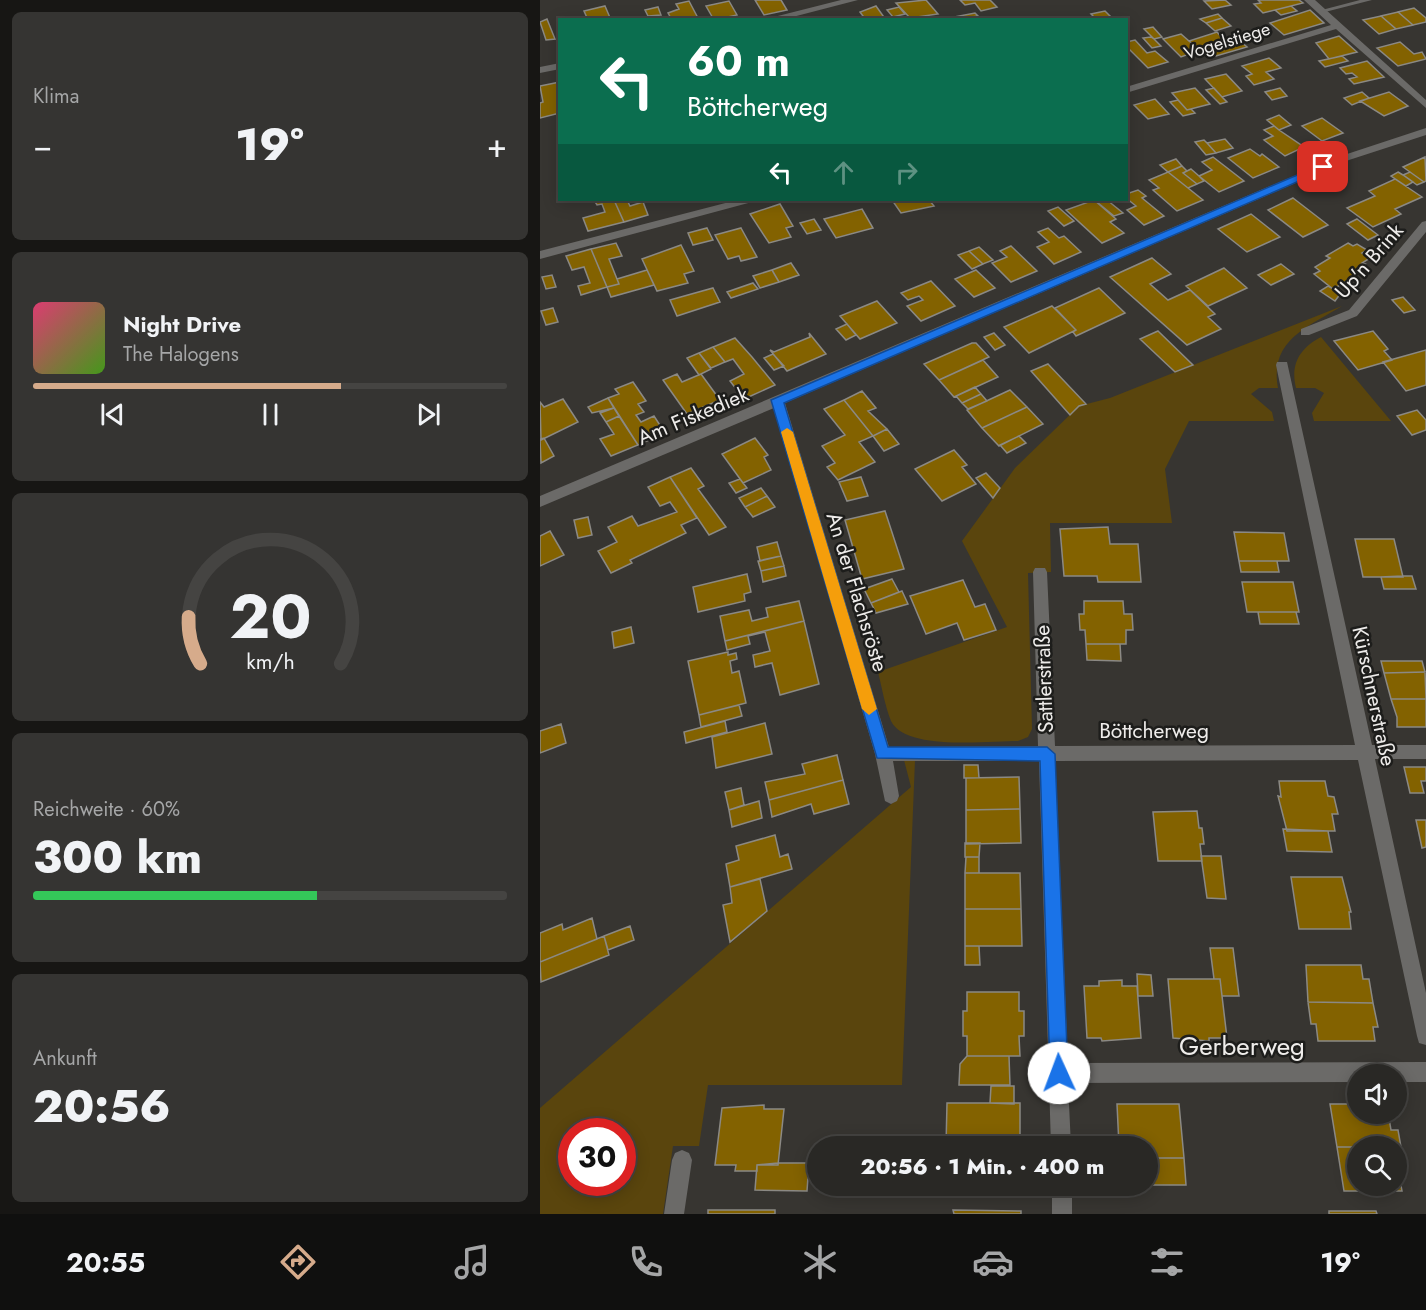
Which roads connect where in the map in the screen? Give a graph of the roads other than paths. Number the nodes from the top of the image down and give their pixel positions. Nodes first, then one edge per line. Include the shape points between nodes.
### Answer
1 (853, 0) edge
2 (1309, 0) edge
3 (1369, 0) edge
4 (1321, 11) junction
5 (775, 18) edge
6 (1337, 26) junction
7 (558, 66) edge
8 (540, 70) edge
9 (1128, 89) edge
10 (1426, 105) edge
11 (1426, 131) edge
12 (744, 201) edge
13 (1426, 225) edge
14 (540, 255) edge
15 (1305, 332) dead end
16 (1281, 365) dead end
17 (777, 400) junction
18 (540, 502) edge
19 (1040, 572) dead end
20 (1365, 751) junction
21 (1426, 752) edge
22 (883, 754) junction
23 (1047, 754) junction
24 (891, 796) dead end
25 (1426, 1036) edge
26 (1426, 1072) edge
27 (1059, 1073) junction
28 (1061, 1136) edge
29 (681, 1160) dead end
30 (1062, 1196) edge
31 (674, 1214) edge
32 (1062, 1214) edge

1 - 5 street
2 - 4 street
3 - 4 lane
4 - 6 street
6 - 9 street, Vogelstiege
6 - 10 street
7 - 8 street
11 - 17 street, Am Fiskediek via 1345,158
12 - 14 street
13 - 15 street, Up'n Brink via 1353,313
16 - 20 street, Kürschnerstraße
17 - 18 street, Am Fiskediek
17 - 22 street, An der Flachsröste
19 - 23 street, Sattlerstraße
20 - 21 street, Böttcherweg
20 - 23 street, Böttcherweg
20 - 25 street, Kürschnerstraße
22 - 23 street, Böttcherweg
22 - 24 street, An der Flachsröste
23 - 27 street, Sattlerstraße
26 - 27 street, Gerberweg
27 - 28 street, Sattlerstraße
29 - 31 street
30 - 32 street

